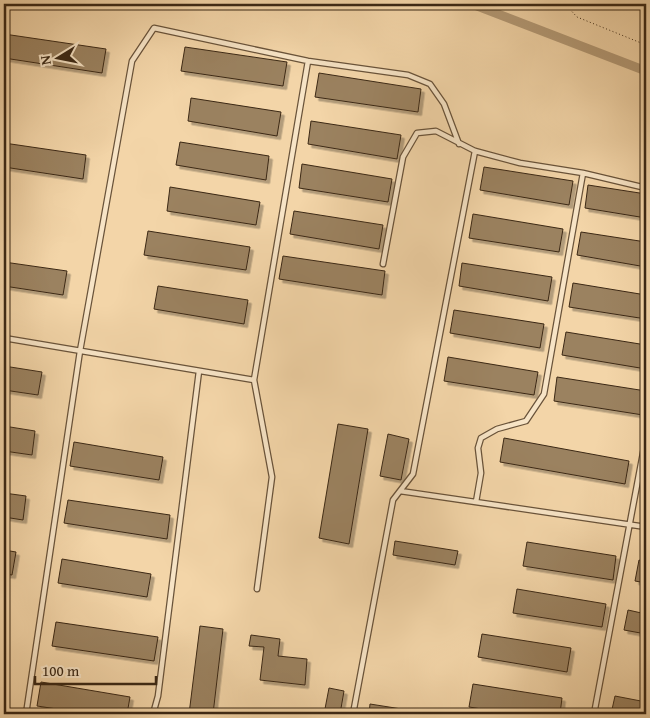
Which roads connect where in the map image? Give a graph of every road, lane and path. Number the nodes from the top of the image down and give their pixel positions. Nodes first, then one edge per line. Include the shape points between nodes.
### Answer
1 (565, 4) edge
2 (646, 45) edge
3 (308, 61) junction
4 (459, 144) junction
5 (475, 152) junction
6 (583, 173) junction
7 (646, 188) edge
8 (383, 264) dead end
9 (4, 338) edge
10 (80, 351) junction
11 (198, 371) junction
12 (254, 380) junction
13 (646, 437) edge
14 (400, 491) junction
15 (476, 502) junction
16 (630, 524) junction
17 (646, 527) edge
18 (257, 589) dead end
19 (26, 714) edge
20 (153, 714) edge
21 (353, 714) edge
22 (594, 714) edge

1 - 2 path via 576,17
3 - 4 lane via 408,75 430,84 444,104
3 - 10 lane via 154,28 132,61
3 - 12 lane
4 - 5 lane
4 - 8 lane via 436,131 417,133 403,157
5 - 6 lane
5 - 14 lane via 413,474
6 - 7 lane
6 - 15 lane via 544,394 526,420 481,438 478,448 481,474
9 - 10 lane
10 - 11 lane
10 - 19 lane
11 - 12 lane
11 - 20 lane via 158,696
12 - 18 lane via 272,477
13 - 16 lane
14 - 15 lane
14 - 21 lane via 392,500
15 - 16 lane
16 - 17 lane
16 - 22 lane

